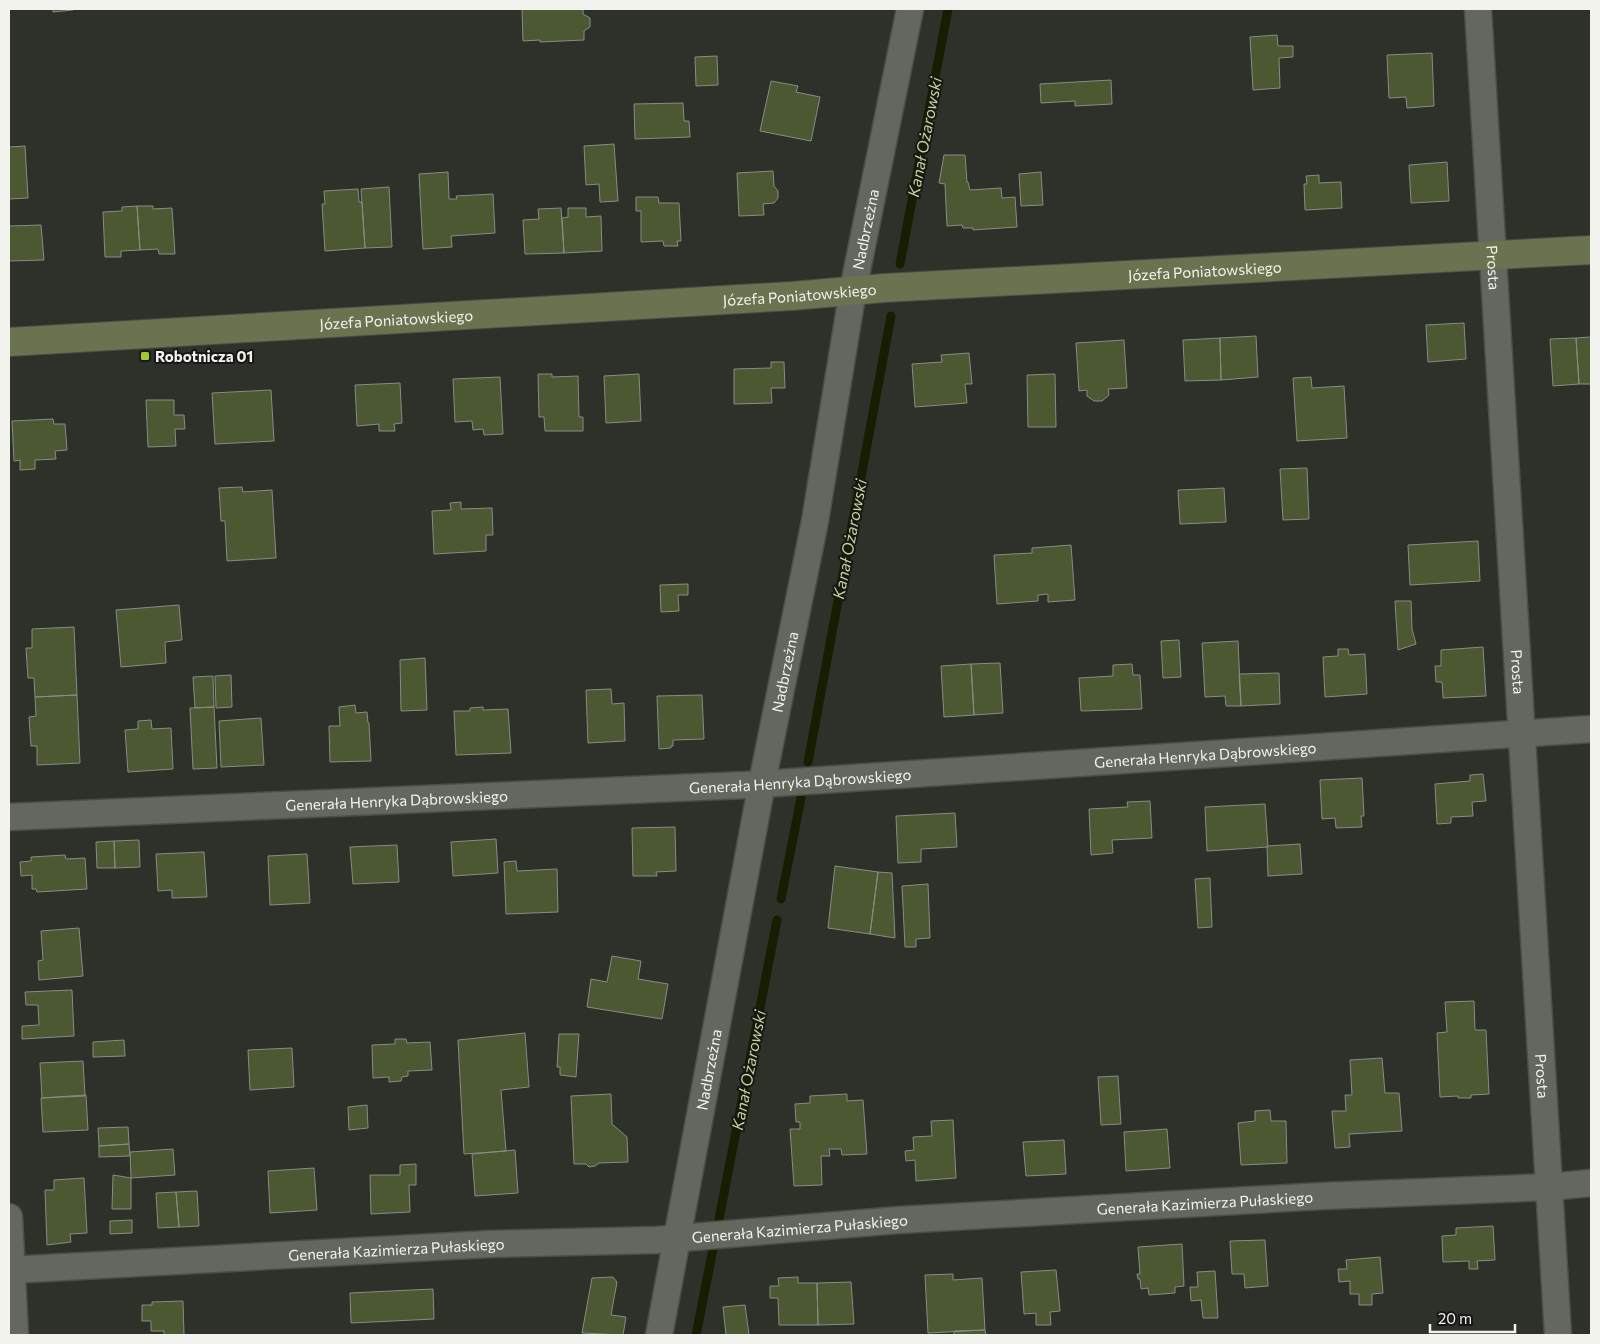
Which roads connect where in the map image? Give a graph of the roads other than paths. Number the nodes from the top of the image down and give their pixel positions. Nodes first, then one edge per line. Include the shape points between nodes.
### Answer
1 (910, 9) edge
2 (1478, 9) edge
3 (1591, 250) edge
4 (1492, 255) junction
5 (853, 290) junction
6 (9, 342) edge
7 (1591, 729) edge
8 (1521, 734) junction
9 (762, 783) junction
10 (9, 817) edge
11 (1591, 1183) edge
12 (1549, 1187) junction
13 (9, 1217) edge
14 (677, 1237) junction
15 (10, 1270) edge
16 (15, 1335) edge
17 (659, 1335) edge
18 (1558, 1335) edge

1 - 5 street, Nadbrzeżna
2 - 4 street, Prosta
3 - 4 street, Józefa Poniatowskiego
4 - 5 street, Józefa Poniatowskiego
4 - 8 street, Prosta
5 - 6 street, Józefa Poniatowskiego
5 - 9 street, Nadbrzeżna via 815,521
7 - 8 street, Generała Henryka Dąbrowskiego
8 - 9 street, Generała Henryka Dąbrowskiego
8 - 12 street, Prosta
9 - 10 street, Generała Henryka Dąbrowskiego
9 - 14 street, Nadbrzeżna
11 - 12 street, Generała Kazimierza Pułaskiego
12 - 14 street, Generała Kazimierza Pułaskiego via 899,1220
12 - 18 street, Prosta
13 - 15 street
14 - 15 street, Generała Kazimierza Pułaskiego
14 - 17 street, Nadbrzeżna
15 - 16 street

